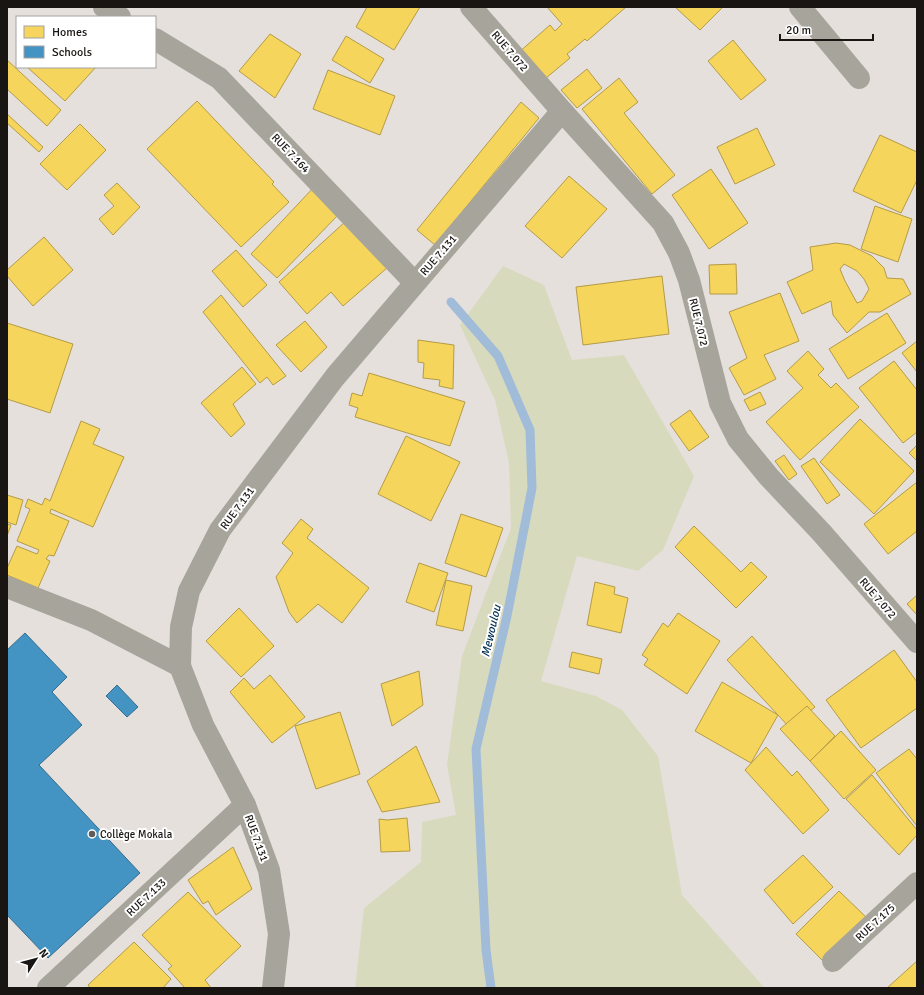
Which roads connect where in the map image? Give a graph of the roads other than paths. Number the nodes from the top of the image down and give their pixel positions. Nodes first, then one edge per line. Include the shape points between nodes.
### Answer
1 (104, 7) edge
2 (471, 7) edge
3 (800, 7) edge
4 (118, 16) edge
5 (156, 40) edge
6 (859, 78) dead end
7 (562, 111) junction
8 (414, 282) junction
9 (7, 587) edge
10 (917, 642) edge
11 (180, 666) junction
12 (245, 805) junction
13 (917, 883) edge
14 (833, 961) dead end
15 (48, 988) edge
16 (272, 988) edge

1 - 4 street
2 - 7 street, RUE 7.072
3 - 6 street
5 - 8 street, RUE 7.164 via 219,78
7 - 8 street, RUE 7.131
7 - 10 street, RUE 7.072 via 663,223 673,241 688,280 720,403 738,439
8 - 11 street, RUE 7.131 via 335,377 220,530 189,591 181,627
9 - 11 street via 90,620
11 - 12 street, RUE 7.131 via 203,725
12 - 15 street, RUE 7.133
12 - 16 street, RUE 7.131 via 269,870 279,934
13 - 14 street, RUE 7.175

